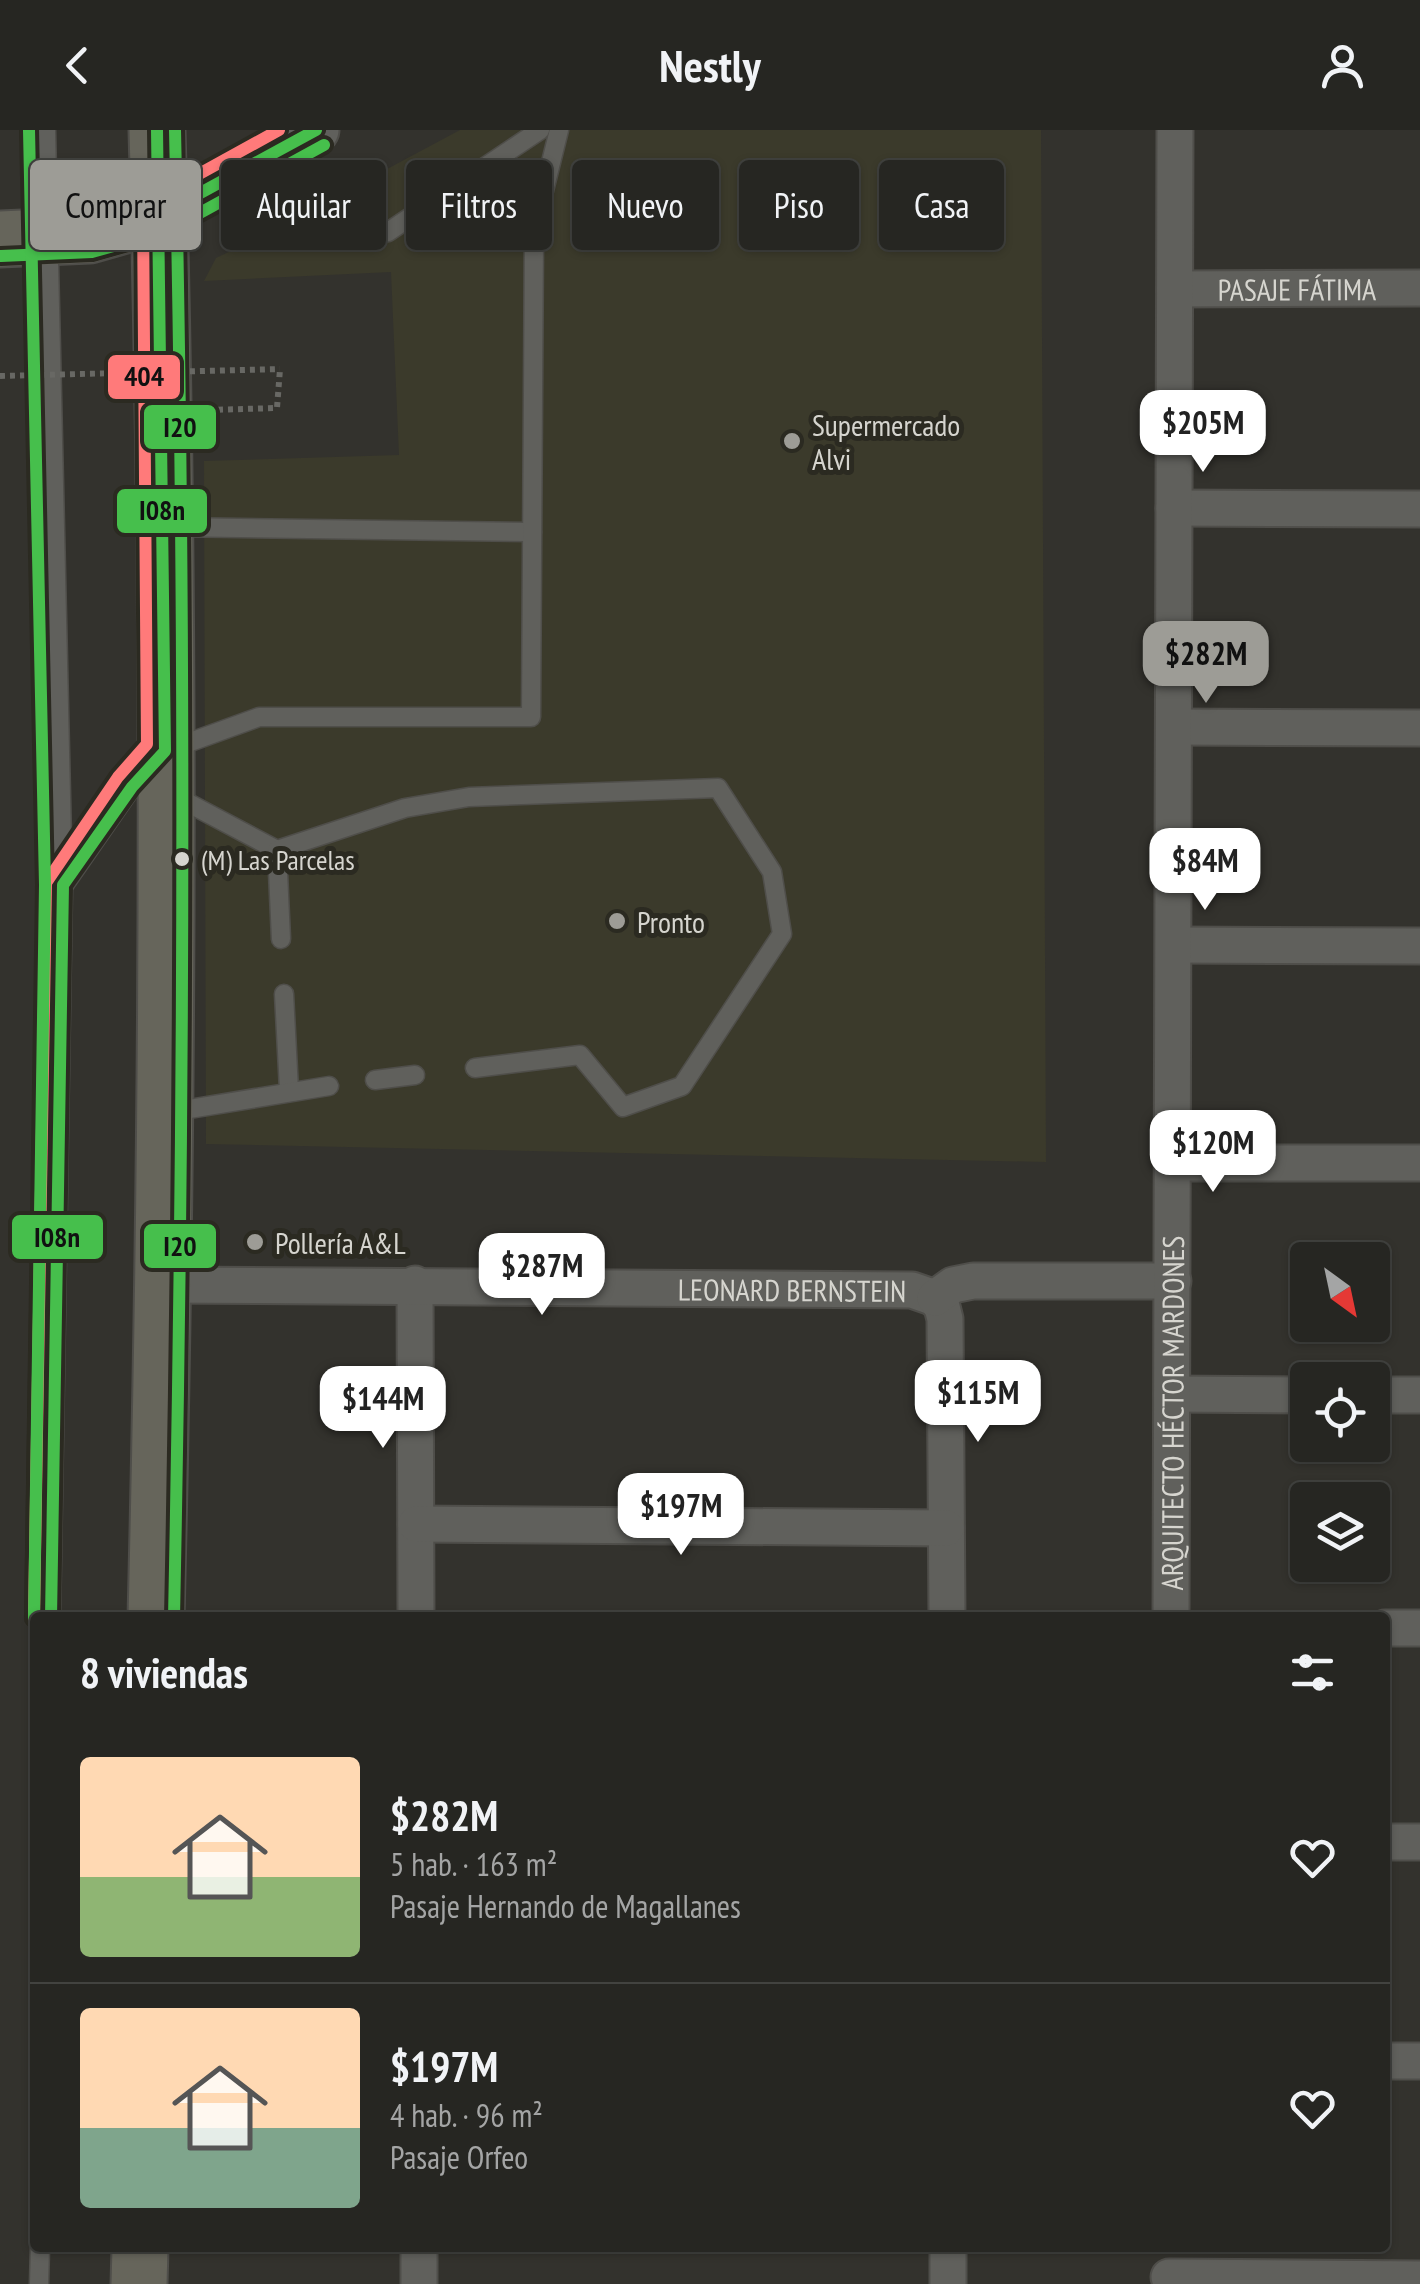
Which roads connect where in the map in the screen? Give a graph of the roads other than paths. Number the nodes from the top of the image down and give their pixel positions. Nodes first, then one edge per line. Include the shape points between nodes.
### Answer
1 (46, 130) edge
2 (157, 130) edge
3 (316, 130) edge
4 (540, 130) edge
5 (558, 130) edge
6 (1175, 130) edge
7 (271, 154) junction
8 (158, 160) edge
9 (201, 192) edge
10 (25, 238) edge
11 (160, 250) edge
12 (1175, 288) junction
13 (1420, 288) edge
14 (1174, 508) junction
15 (1420, 509) edge
16 (162, 527) junction
17 (532, 532) junction
18 (1174, 727) junction
19 (1420, 728) edge
20 (164, 771) junction
21 (277, 850) junction
22 (63, 885) junction
23 (281, 939) dead end
24 (1174, 945) junction
25 (1420, 946) edge
26 (284, 994) dead end
27 (475, 1068) dead end
28 (415, 1075) dead end
29 (375, 1080) dead end
30 (329, 1086) dead end
31 (288, 1090) junction
32 (164, 1113) junction
33 (1173, 1163) junction
34 (1420, 1163) edge
35 (1173, 1281) junction
36 (414, 1284) junction
37 (164, 1285) junction
38 (935, 1298) junction
39 (1172, 1394) junction
40 (1290, 1395) edge
41 (1390, 1395) edge
42 (1420, 1396) edge
43 (416, 1524) junction
44 (946, 1528) junction
45 (51, 1612) edge
46 (156, 1612) edge
47 (416, 1612) edge
48 (946, 1612) edge
49 (1172, 1612) edge
50 (1390, 1628) edge
51 (1420, 1628) edge
52 (1390, 1842) edge
53 (1420, 1842) edge
54 (1390, 2061) edge
55 (1420, 2061) edge
56 (40, 2252) edge
57 (140, 2252) edge
58 (419, 2252) edge
59 (948, 2252) edge
60 (1169, 2270) edge
61 (1420, 2279) edge
62 (40, 2284) edge
63 (139, 2284) edge
64 (419, 2284) edge
65 (948, 2284) edge

1 - 10 lane
2 - 8 main road
3 - 7 street
4 - 7 lane via 388,232
5 - 17 lane via 534,231
6 - 12 street, ARQUITECTO HÉCTOR MARDONES
7 - 9 street
10 - 22 lane
11 - 16 main road
12 - 13 street, PASAJE FÁTIMA
12 - 14 street, ARQUITECTO HÉCTOR MARDONES
14 - 15 street
14 - 18 street, ARQUITECTO HÉCTOR MARDONES
16 - 17 lane
16 - 20 main road
17 - 20 lane via 531,717 259,717
18 - 19 street
18 - 24 street, ARQUITECTO HÉCTOR MARDONES
20 - 21 lane
20 - 22 lane via 132,786
20 - 32 main road
21 - 23 lane
21 - 27 lane via 405,808 469,796 718,788 772,872 782,934 682,1086 623,1107 580,1055
22 - 45 lane
24 - 25 street
24 - 33 street, ARQUITECTO HÉCTOR MARDONES
26 - 31 lane
28 - 29 lane
30 - 31 lane
31 - 32 lane
32 - 37 main road
33 - 34 street
33 - 35 street, ARQUITECTO HÉCTOR MARDONES
35 - 38 street, LEONARD BERNSTEIN via 973,1281
35 - 39 street, ARQUITECTO HÉCTOR MARDONES
36 - 37 street, LEONARD BERNSTEIN
36 - 38 street, LEONARD BERNSTEIN via 912,1290
36 - 43 street
37 - 46 main road
38 - 44 street via 945,1319
39 - 40 street
39 - 49 street, ARQUITECTO HÉCTOR MARDONES
41 - 42 street
43 - 44 street
43 - 47 street
44 - 48 street
50 - 51 street
52 - 53 street
54 - 55 street
56 - 62 lane
57 - 63 main road
58 - 64 street
59 - 65 street
60 - 61 street

